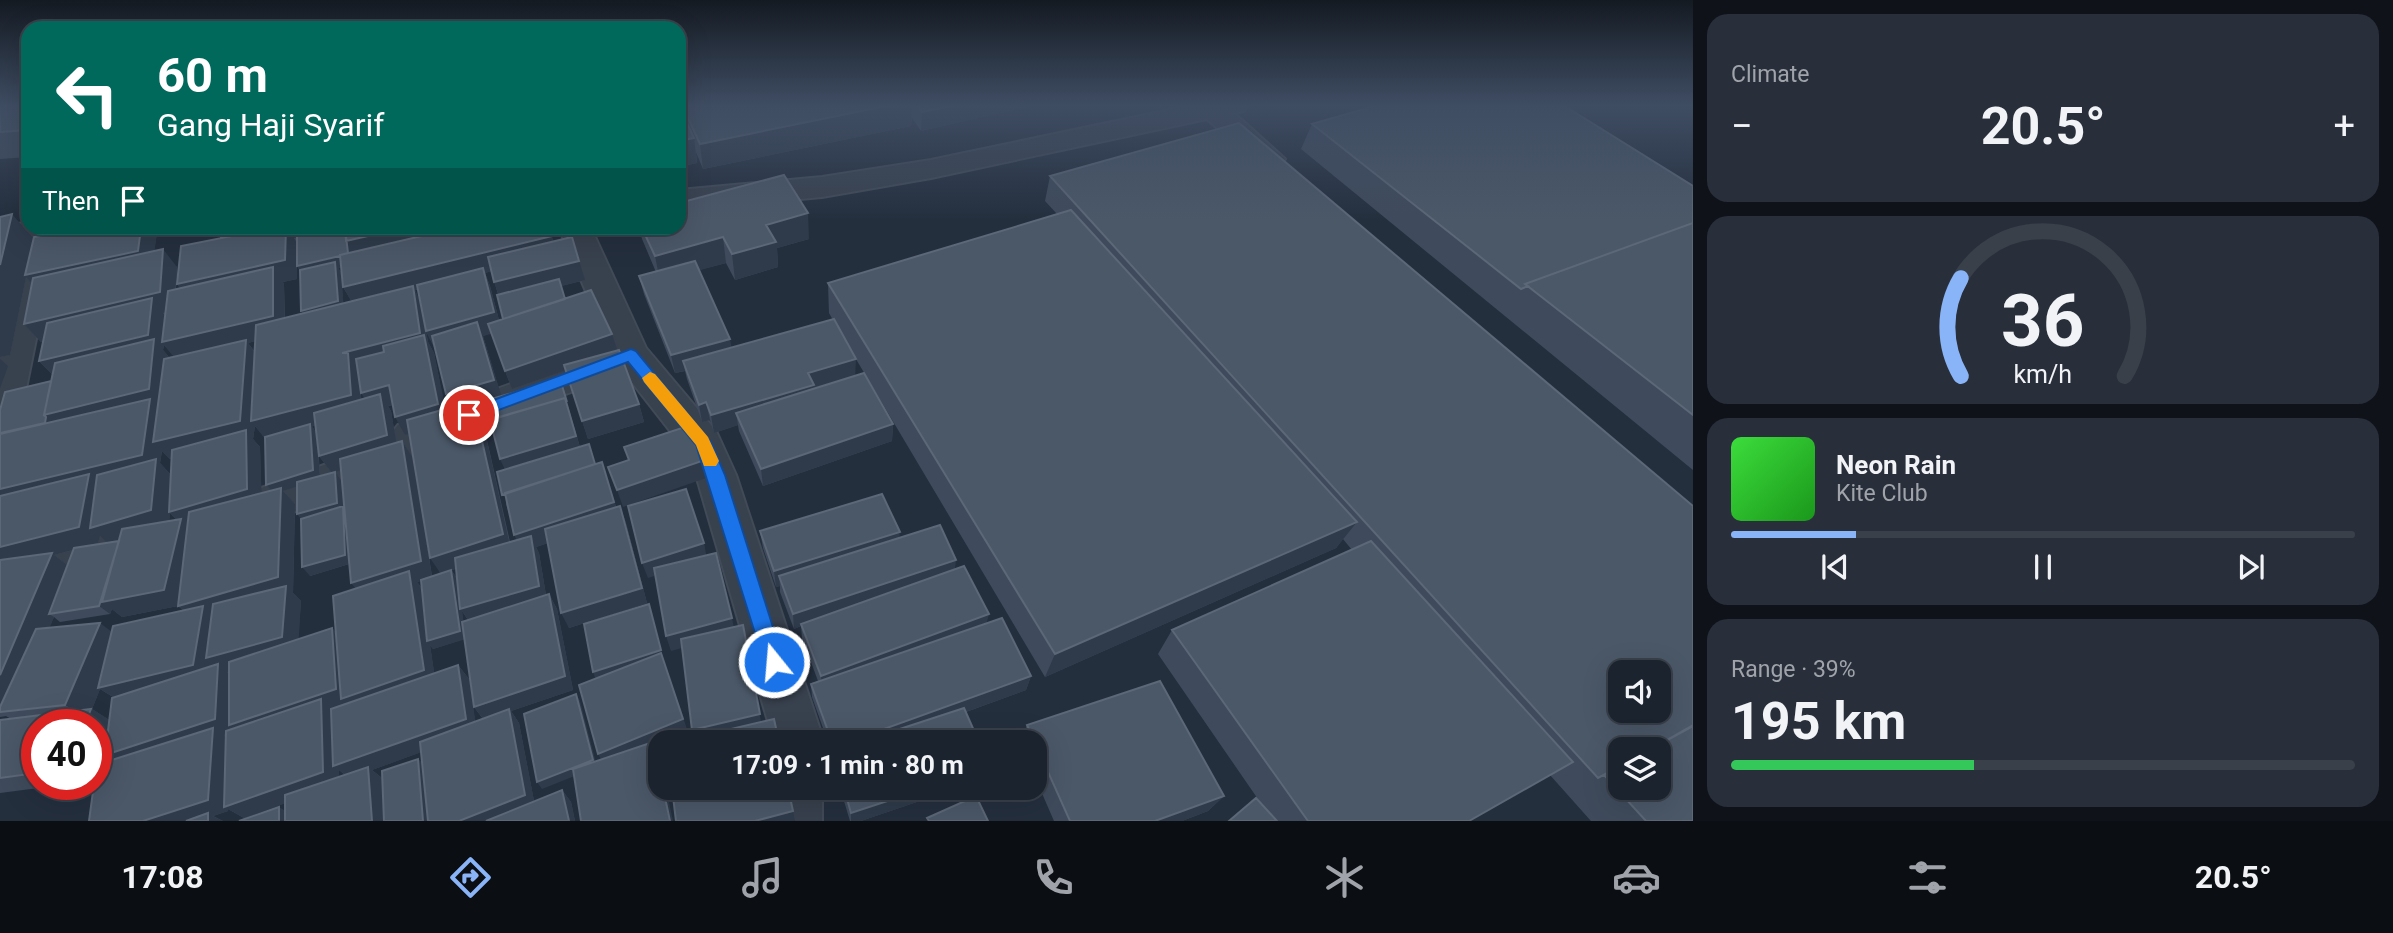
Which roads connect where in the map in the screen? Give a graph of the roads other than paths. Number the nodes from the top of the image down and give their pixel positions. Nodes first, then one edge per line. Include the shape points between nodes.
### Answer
1 (1053, 143) edge
2 (1259, 143) edge
3 (1297, 182) edge
4 (686, 199) edge
5 (21, 235) edge
6 (48, 235) edge
7 (578, 235) edge
8 (0, 239) edge
9 (631, 355) junction
10 (0, 423) edge
11 (198, 528) edge
12 (159, 537) edge
13 (0, 573) edge
14 (795, 730) edge
15 (797, 800) edge
16 (796, 821) edge

1 - 4 street via 822,187
2 - 3 street
5 - 8 street
6 - 10 street
7 - 9 street
9 - 11 street via 412,436 398,454 273,504
9 - 14 street via 702,442
12 - 13 street
15 - 16 street

